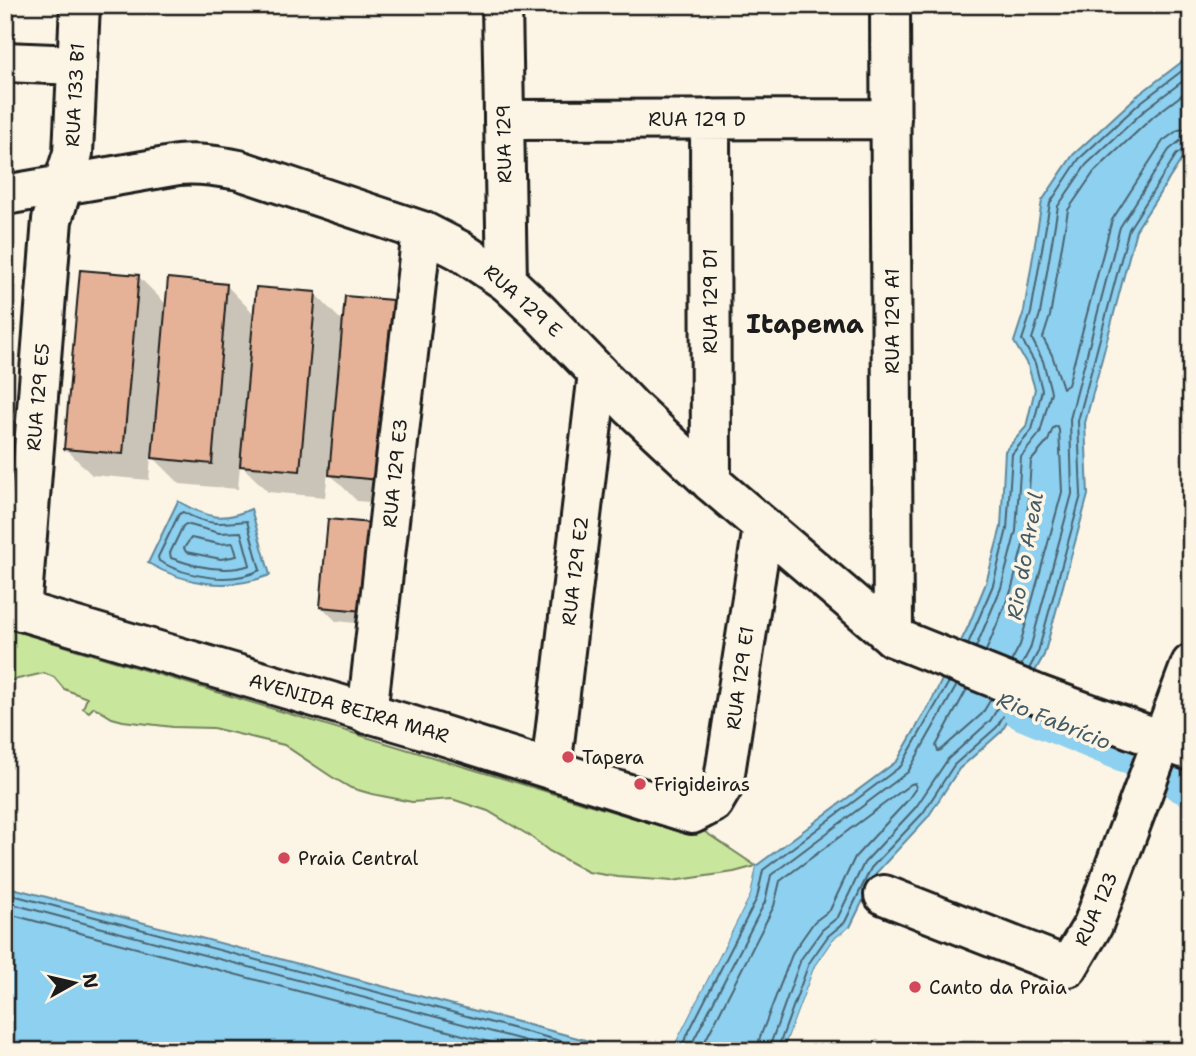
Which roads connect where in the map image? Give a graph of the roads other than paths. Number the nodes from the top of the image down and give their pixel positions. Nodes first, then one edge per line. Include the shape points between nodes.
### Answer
1 (80, 5) edge
2 (502, 5) edge
3 (890, 5) edge
4 (5, 62) edge
5 (77, 65) junction
6 (710, 119) junction
7 (891, 119) junction
8 (504, 120) junction
9 (65, 185) junction
10 (5, 195) edge
11 (422, 231) junction
12 (507, 282) junction
13 (598, 373) junction
14 (711, 482) junction
15 (762, 527) junction
16 (13, 609) edge
17 (893, 637) junction
18 (1191, 664) edge
19 (367, 714) junction
20 (1177, 746) edge
21 (551, 769) junction
22 (691, 814) joint
23 (884, 895) dead end

1 - 5 street, RUA 133 B1
2 - 8 street, RUA 129
3 - 7 street, RUA 129 A1
4 - 5 street
5 - 9 street, RUA 133 B1 via 73,153
6 - 7 street, RUA 129 D
6 - 8 street, RUA 129 D
6 - 14 street, RUA 129 D1
7 - 17 street, RUA 129 A1
8 - 12 street, RUA 129
9 - 10 street, RUA 129 E
9 - 11 street, RUA 129 E via 178,165 219,166
9 - 16 street, RUA 129 E5 via 52,220
11 - 12 street, RUA 129 E
11 - 19 street, RUA 129 E3
12 - 13 street, RUA 129 E
13 - 14 street, RUA 129 E
13 - 21 street, RUA 129 E2
14 - 15 street, RUA 129 E
15 - 17 street, RUA 129 E
15 - 22 street, RUA 129 E1 via 723,786 713,803
16 - 19 street, AVENIDA BEIRA MAR
17 - 20 street, RUA 129 E
18 - 20 street, RUA 123
19 - 21 street, AVENIDA BEIRA MAR
20 - 23 street, RUA 123 via 1093,925 1068,967
21 - 22 street, AVENIDA BEIRA MAR

